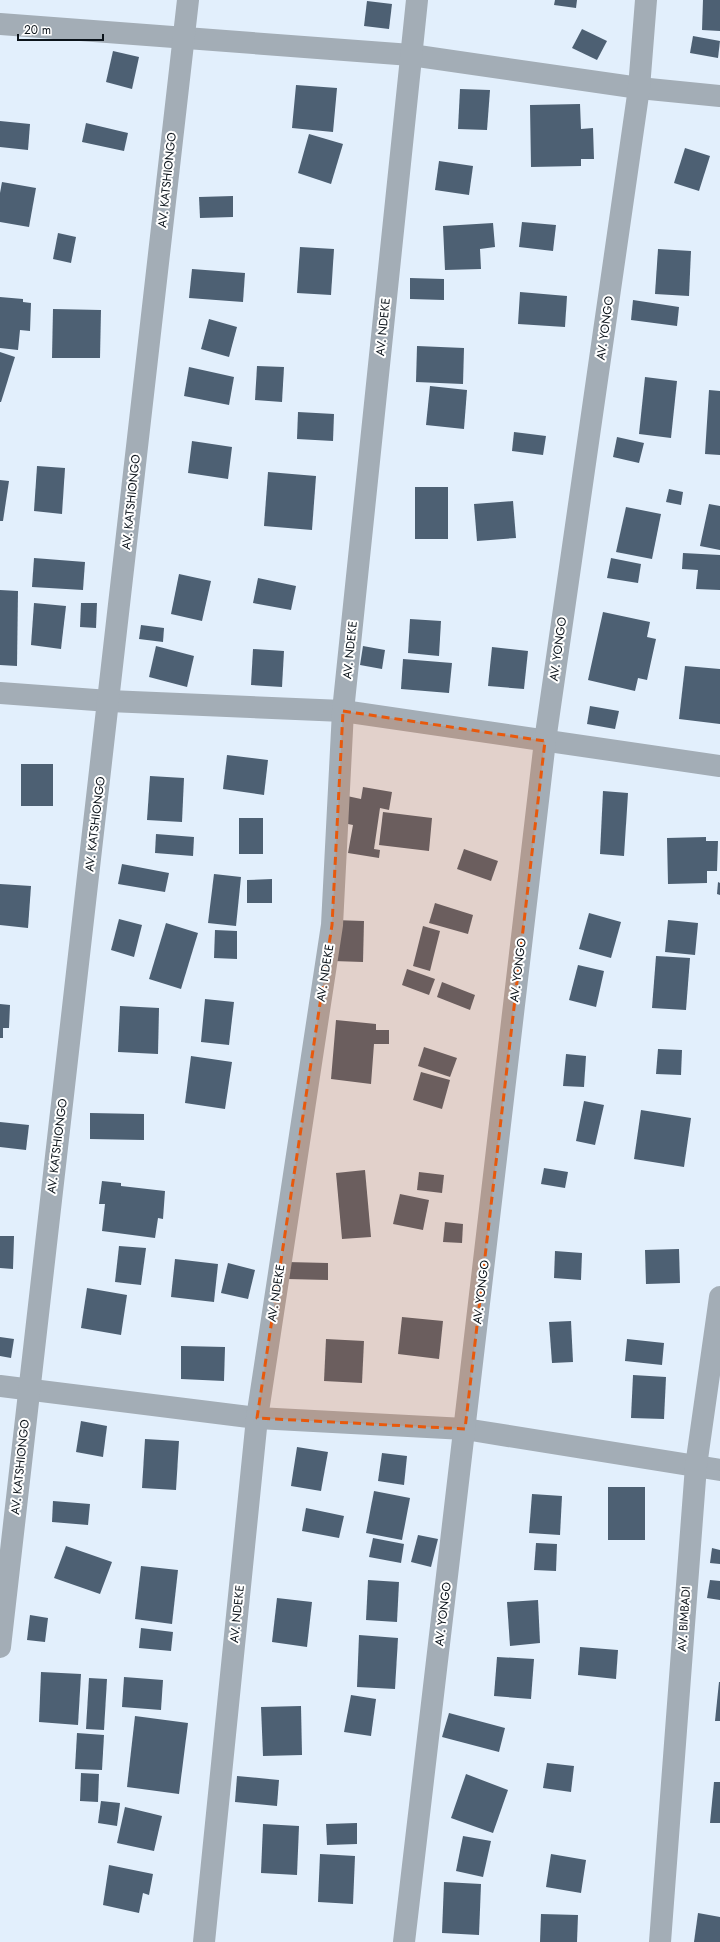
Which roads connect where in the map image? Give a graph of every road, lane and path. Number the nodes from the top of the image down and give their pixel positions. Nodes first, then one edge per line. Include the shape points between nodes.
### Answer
1 (188, 0) edge
2 (417, 0) edge
3 (646, 0) edge
4 (0, 24) edge
5 (184, 37) junction
6 (411, 55) junction
7 (639, 88) junction
8 (720, 96) edge
9 (0, 694) edge
10 (109, 701) junction
11 (343, 711) junction
12 (545, 741) junction
13 (720, 766) edge
14 (720, 1297) edge
15 (0, 1386) edge
16 (28, 1389) junction
17 (257, 1418) junction
18 (465, 1429) junction
19 (696, 1466) junction
20 (720, 1470) edge
21 (0, 1647) edge
22 (204, 1942) edge
23 (404, 1942) edge
24 (660, 1942) edge

1 - 5 street, AV. KATSHIONGO
2 - 6 street, AV. NDEKE
3 - 7 street, AV. YONGO
4 - 5 street
5 - 6 street
5 - 10 street, AV. KATSHIONGO
6 - 7 street
6 - 11 street, AV. NDEKE
7 - 8 street
7 - 12 street, AV. YONGO
9 - 10 street
10 - 11 street
10 - 16 street, AV. KATSHIONGO
11 - 12 street
11 - 17 street, AV. NDEKE via 332,925
12 - 13 street
12 - 18 street, AV. YONGO
14 - 19 street, AV. BIMBADI
15 - 16 street
16 - 17 street
16 - 21 street, AV. KATSHIONGO
17 - 18 street
17 - 22 street, AV. NDEKE
18 - 19 street
18 - 23 street, AV. YONGO
19 - 20 street
19 - 24 street, AV. BIMBADI

